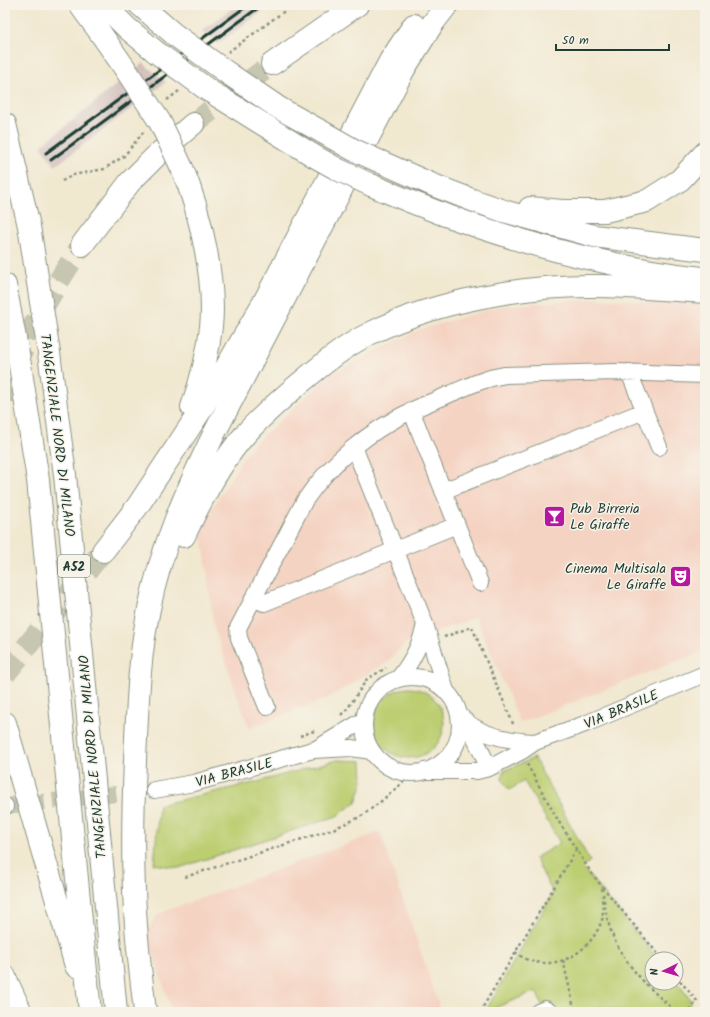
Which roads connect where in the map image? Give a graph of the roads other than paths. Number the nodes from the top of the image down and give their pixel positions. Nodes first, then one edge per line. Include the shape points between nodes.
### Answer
1 (80, 5) edge
2 (104, 5) edge
3 (140, 5) edge
4 (357, 5) edge
5 (428, 5) edge
6 (447, 5) edge
7 (272, 64) tunnel mouth
8 (5, 124) edge
9 (193, 124) tunnel mouth
10 (705, 153) edge
11 (433, 185) junction
12 (82, 245) tunnel mouth
13 (705, 250) edge
14 (705, 278) edge
15 (5, 285) edge
16 (705, 292) edge
17 (629, 372) junction
18 (705, 375) edge
19 (411, 410) junction
20 (644, 411) junction
21 (354, 447) junction
22 (659, 447) dead end
23 (166, 463) junction
24 (443, 491) junction
25 (457, 525) junction
26 (395, 550) junction
27 (102, 551) tunnel mouth
28 (480, 583) dead end
29 (253, 598) junction
30 (425, 624) junction
31 (143, 648) junction
32 (705, 674) edge
33 (398, 679) junction
34 (446, 691) junction
35 (267, 707) dead end
36 (463, 718) junction
37 (364, 720) junction
38 (5, 723) edge
39 (535, 742) junction
40 (313, 750) junction
41 (372, 751) junction
42 (489, 768) junction
43 (416, 772) junction
44 (154, 790) tunnel mouth
45 (5, 975) edge
46 (22, 1012) edge
47 (89, 1012) edge
48 (116, 1012) edge
49 (145, 1012) edge
50 (538, 1012) edge
51 (550, 1012) edge

1 - 23 highway, bridge via 160,122 188,183 206,252 211,285 212,326 202,376 191,409
2 - 14 highway, bridge via 156,52 208,90 314,156 371,185 442,215 507,237 626,267
3 - 11 highway, bridge via 175,35 226,65 279,108 354,150
4 - 7 highway
5 - 23 highway via 390,61 265,300 199,413
6 - 31 highway via 404,69 196,470 165,552 149,609
8 - 48 highway, TANGENZIALE NORD DI MILANO / A52 via 29,226 65,475
9 - 12 highway via 130,182
10 - 11 highway via 680,180 647,202 605,212 524,208
11 - 13 highway via 507,212 594,236
15 - 47 highway, TANGENZIALE NORD DI MILANO / A52 via 38,480
16 - 31 highway via 595,286 537,289 479,297 420,313 371,333 346,348 277,403 243,437 226,460 194,514
17 - 18 street
17 - 19 street via 490,377
17 - 20 street
19 - 21 street
19 - 24 street
20 - 22 street
20 - 24 street
21 - 26 street
21 - 29 street via 316,484 305,500
23 - 27 highway via 137,507
24 - 25 street
25 - 26 street
25 - 28 street
26 - 29 street via 264,603
26 - 30 street
29 - 35 street via 238,628 239,638
30 - 33 street via 416,652
30 - 34 street
31 - 49 highway via 138,687 133,785 133,850 136,925
32 - 39 street, VIA BRASILE
33 - 34 street via 425,679
33 - 37 street via 381,688 372,698
34 - 36 street
36 - 39 street, VIA BRASILE via 473,727 489,734 519,742
36 - 42 street
36 - 43 street via 452,751 440,763
37 - 40 street, VIA BRASILE
37 - 41 street via 367,742
38 - 47 highway
39 - 42 street, VIA BRASILE
40 - 41 street, VIA BRASILE via 350,748
40 - 44 street, VIA BRASILE via 194,783
41 - 43 street via 391,768
42 - 43 street, VIA BRASILE via 477,771
45 - 46 main road
50 - 51 street via 545,1009

